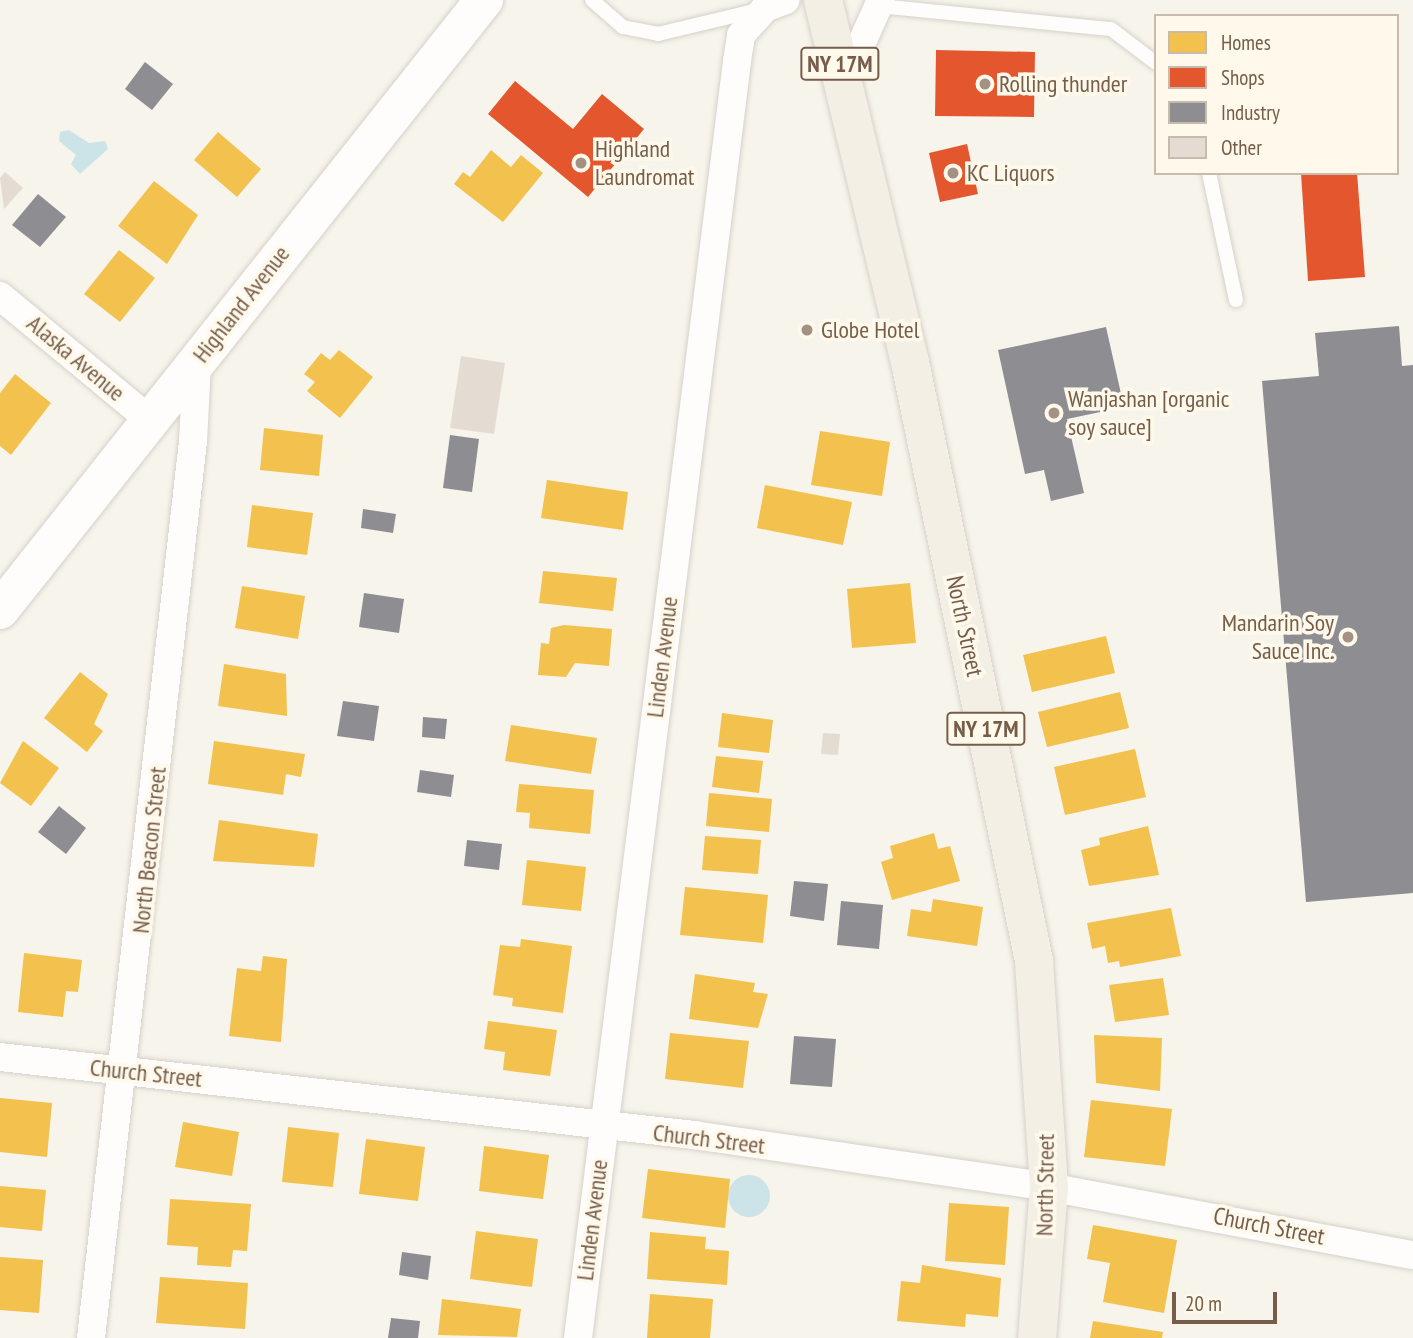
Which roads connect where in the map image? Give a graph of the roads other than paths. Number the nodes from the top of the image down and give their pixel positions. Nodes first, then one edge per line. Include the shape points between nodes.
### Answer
1 (484, 0) edge
2 (592, 0) edge
3 (823, 0) edge
4 (880, 3) edge
5 (776, 4) edge
6 (1154, 61) edge
7 (844, 82) junction
8 (1209, 175) edge
9 (0, 296) edge
10 (1237, 300) dead end
11 (197, 362) junction
12 (151, 421) junction
13 (0, 610) edge
14 (0, 1057) edge
15 (124, 1073) junction
16 (603, 1127) junction
17 (1049, 1187) junction
18 (1413, 1255) edge
19 (91, 1338) edge
20 (578, 1338) edge
21 (1037, 1338) edge

1 - 11 street, Highland Avenue
2 - 5 lane via 623,27 658,34
3 - 7 main road, NY 17M
4 - 6 lane via 1111,29
4 - 7 street
5 - 16 street, Linden Avenue via 741,35 729,112
7 - 17 main road, North Street / NY 17M via 858,127 1034,961
8 - 10 lane
9 - 12 street, Alaska Avenue
11 - 12 street, Highland Avenue
11 - 15 street, North Beacon Street
12 - 13 street, Highland Avenue
14 - 15 street, Church Street
15 - 16 street, Church Street
15 - 19 street, North Beacon Street
16 - 17 street, Church Street
16 - 20 street, Linden Avenue
17 - 18 street, Church Street
17 - 21 main road, North Street / NY 17M

